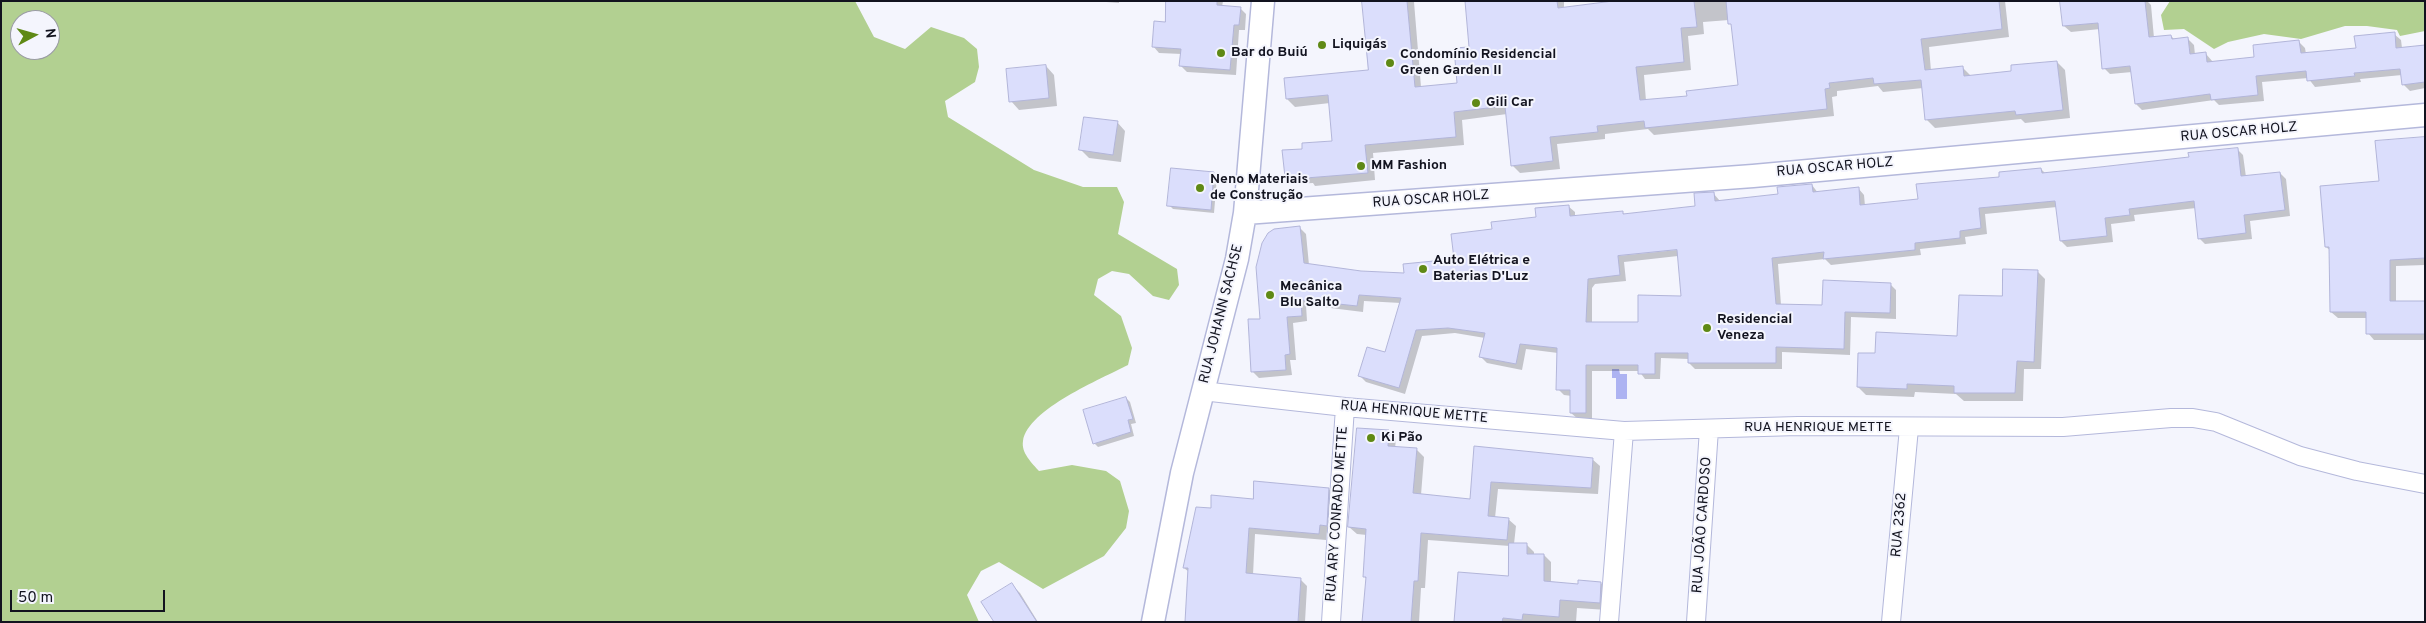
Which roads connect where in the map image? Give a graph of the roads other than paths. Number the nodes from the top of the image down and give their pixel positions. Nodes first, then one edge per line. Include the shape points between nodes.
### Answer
1 (1263, 1) edge
2 (2425, 115) edge
3 (1245, 214) junction
4 (1202, 392) junction
5 (1345, 407) junction
6 (1909, 428) junction
7 (1709, 429) junction
8 (1624, 431) junction
9 (2425, 484) edge
10 (1153, 622) edge
11 (1330, 622) edge
12 (1609, 622) edge
13 (1696, 622) edge
14 (1891, 622) edge

1 - 3 street, RUA JOHANN SACHSE
2 - 3 street, RUA OSCAR HOLZ via 1753,176
3 - 4 street, RUA JOHANN SACHSE
4 - 5 street, RUA HENRIQUE METTE
4 - 10 street, RUA JOHANN SACHSE via 1182,473
5 - 8 street, RUA HENRIQUE METTE
5 - 11 street, RUA ARY CONRADO METTE
6 - 7 street, RUA HENRIQUE METTE via 1798,426
6 - 9 street, RUA HENRIQUE METTE via 2063,427 2193,418 2216,422 2300,456
6 - 14 street, RUA 2362
7 - 8 street, RUA HENRIQUE METTE
7 - 13 street, RUA JOÃO CARDOSO
8 - 12 street

